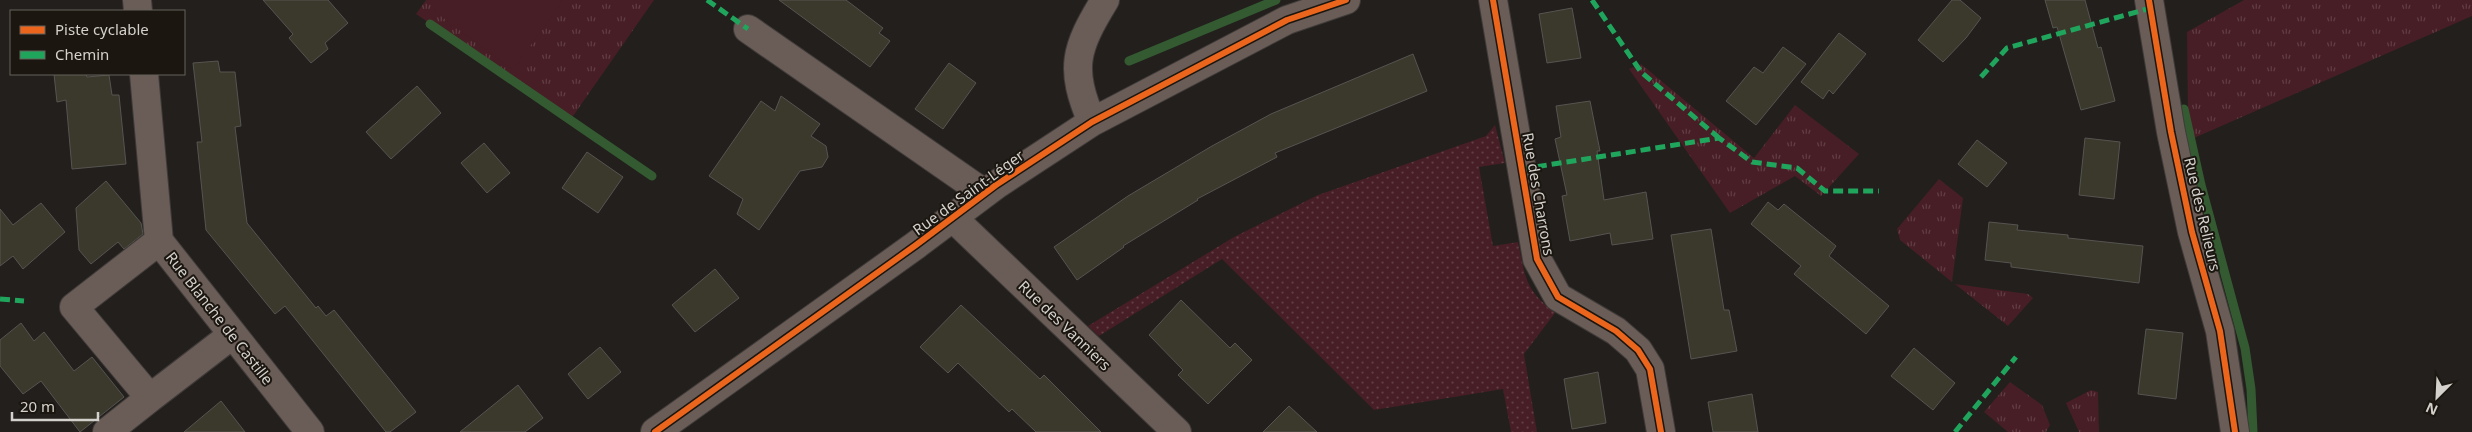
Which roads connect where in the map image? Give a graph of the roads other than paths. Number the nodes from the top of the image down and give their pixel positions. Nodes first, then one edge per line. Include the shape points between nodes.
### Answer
1 (1105, 0) edge
2 (1346, 0) edge
3 (1493, 0) edge
4 (2149, 0) edge
5 (748, 29) dead end
6 (144, 75) edge
7 (1092, 122) junction
8 (984, 194) junction
9 (953, 218) junction
10 (160, 241) junction
11 (232, 335) junction
12 (150, 398) junction
13 (107, 432) edge
14 (310, 432) edge
15 (655, 432) edge
16 (1177, 432) edge
17 (1661, 432) edge
18 (2235, 432) edge

1 - 7 street via 1089,27 1077,61 1080,93
2 - 7 street, Rue de Saint-Léger via 1287,20
3 - 17 street, Rue des Charrons via 1537,259 1558,297 1616,331 1638,350 1650,369
4 - 18 street, Rue des Relieurs via 2192,232 2220,331
5 - 8 street, Rue de Saint-Léger
6 - 10 street, Rue Blanche de Castille
7 - 8 street, Rue de Saint-Léger
8 - 9 street, Rue de Saint-Léger
9 - 15 street, Rue de Saint-Léger
9 - 16 street, Rue des Vanniers
10 - 11 street, Rue Blanche de Castille
10 - 12 street via 74,307
11 - 12 street
11 - 14 street, Rue Blanche de Castille
12 - 13 street

